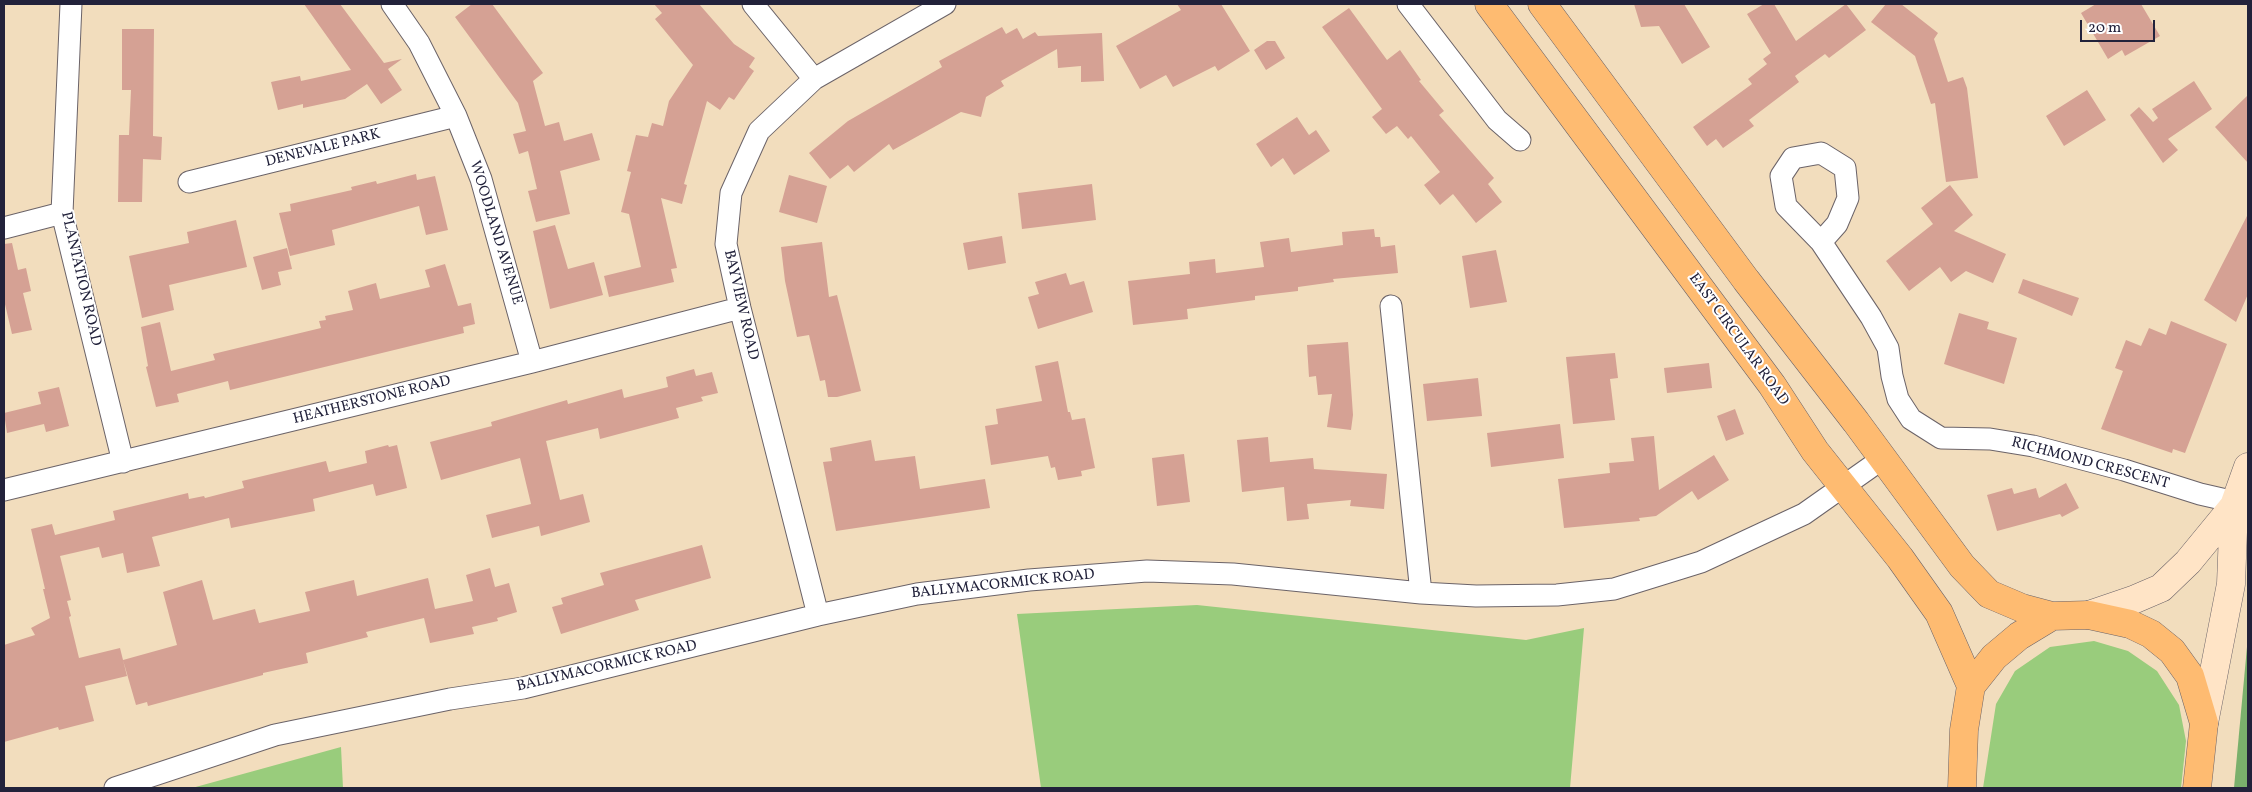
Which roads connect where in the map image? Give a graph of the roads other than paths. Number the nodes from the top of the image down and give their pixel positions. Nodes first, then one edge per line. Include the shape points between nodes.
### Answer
1 (71, 4) edge
2 (392, 4) edge
3 (753, 4) edge
4 (945, 4) edge
5 (1408, 4) edge
6 (1490, 4) edge
7 (1542, 4) edge
8 (814, 79) junction
9 (456, 116) junction
10 (1520, 140) dead end
11 (189, 182) dead end
12 (62, 213) junction
13 (4, 228) edge
14 (1821, 242) dead end
15 (1391, 306) dead end
16 (740, 308) junction
17 (532, 362) junction
18 (1882, 459) junction
19 (123, 462) junction
20 (2248, 467) edge
21 (1843, 488) junction
22 (4, 490) edge
23 (2234, 504) junction
24 (1421, 593) junction
25 (818, 615) junction
26 (2089, 615) junction
27 (2052, 616) junction
28 (1971, 686) junction
29 (2204, 723) junction
30 (115, 788) edge
31 (1962, 788) edge
32 (2197, 788) edge

1 - 12 street, PLANTATION ROAD
2 - 9 street, WOODLAND AVENUE via 419,43
3 - 8 street
4 - 8 street, BAYVIEW ROAD
5 - 10 street via 1497,120
6 - 21 highway, EAST CIRCULAR ROAD via 1772,385
7 - 18 highway
8 - 16 street, BAYVIEW ROAD via 759,131 731,193 726,244
9 - 11 street, DENEVALE PARK
9 - 17 street, WOODLAND AVENUE via 481,178
12 - 13 street
12 - 19 street, PLANTATION ROAD
14 - 23 street, RICHMOND CRESCENT via 1871,316 1888,348 1898,399 1911,419 1941,438 1990,439 2033,446
15 - 24 street
16 - 17 street, HEATHERSTONE ROAD
16 - 25 street, BAYVIEW ROAD
17 - 19 street, HEATHERSTONE ROAD
18 - 21 street, BALLYMACORMICK ROAD
18 - 27 highway via 1962,566 1989,594
19 - 22 street, HEATHERSTONE ROAD
20 - 23 main road
21 - 24 street, BALLYMACORMICK ROAD via 1804,514 1701,562 1614,589 1557,595
21 - 28 highway, EAST CIRCULAR ROAD via 1900,558 1939,613
23 - 26 main road via 2188,562 2161,588
23 - 29 main road via 2230,584
24 - 25 street, BALLYMACORMICK ROAD via 1296,579 1148,571 1029,580 916,594
25 - 30 street, BALLYMACORMICK ROAD via 523,688 275,734
26 - 27 highway
26 - 29 highway via 2130,624 2151,634 2172,651 2190,676
27 - 28 highway via 2019,636 1994,657
28 - 31 highway via 1964,730
29 - 32 highway

